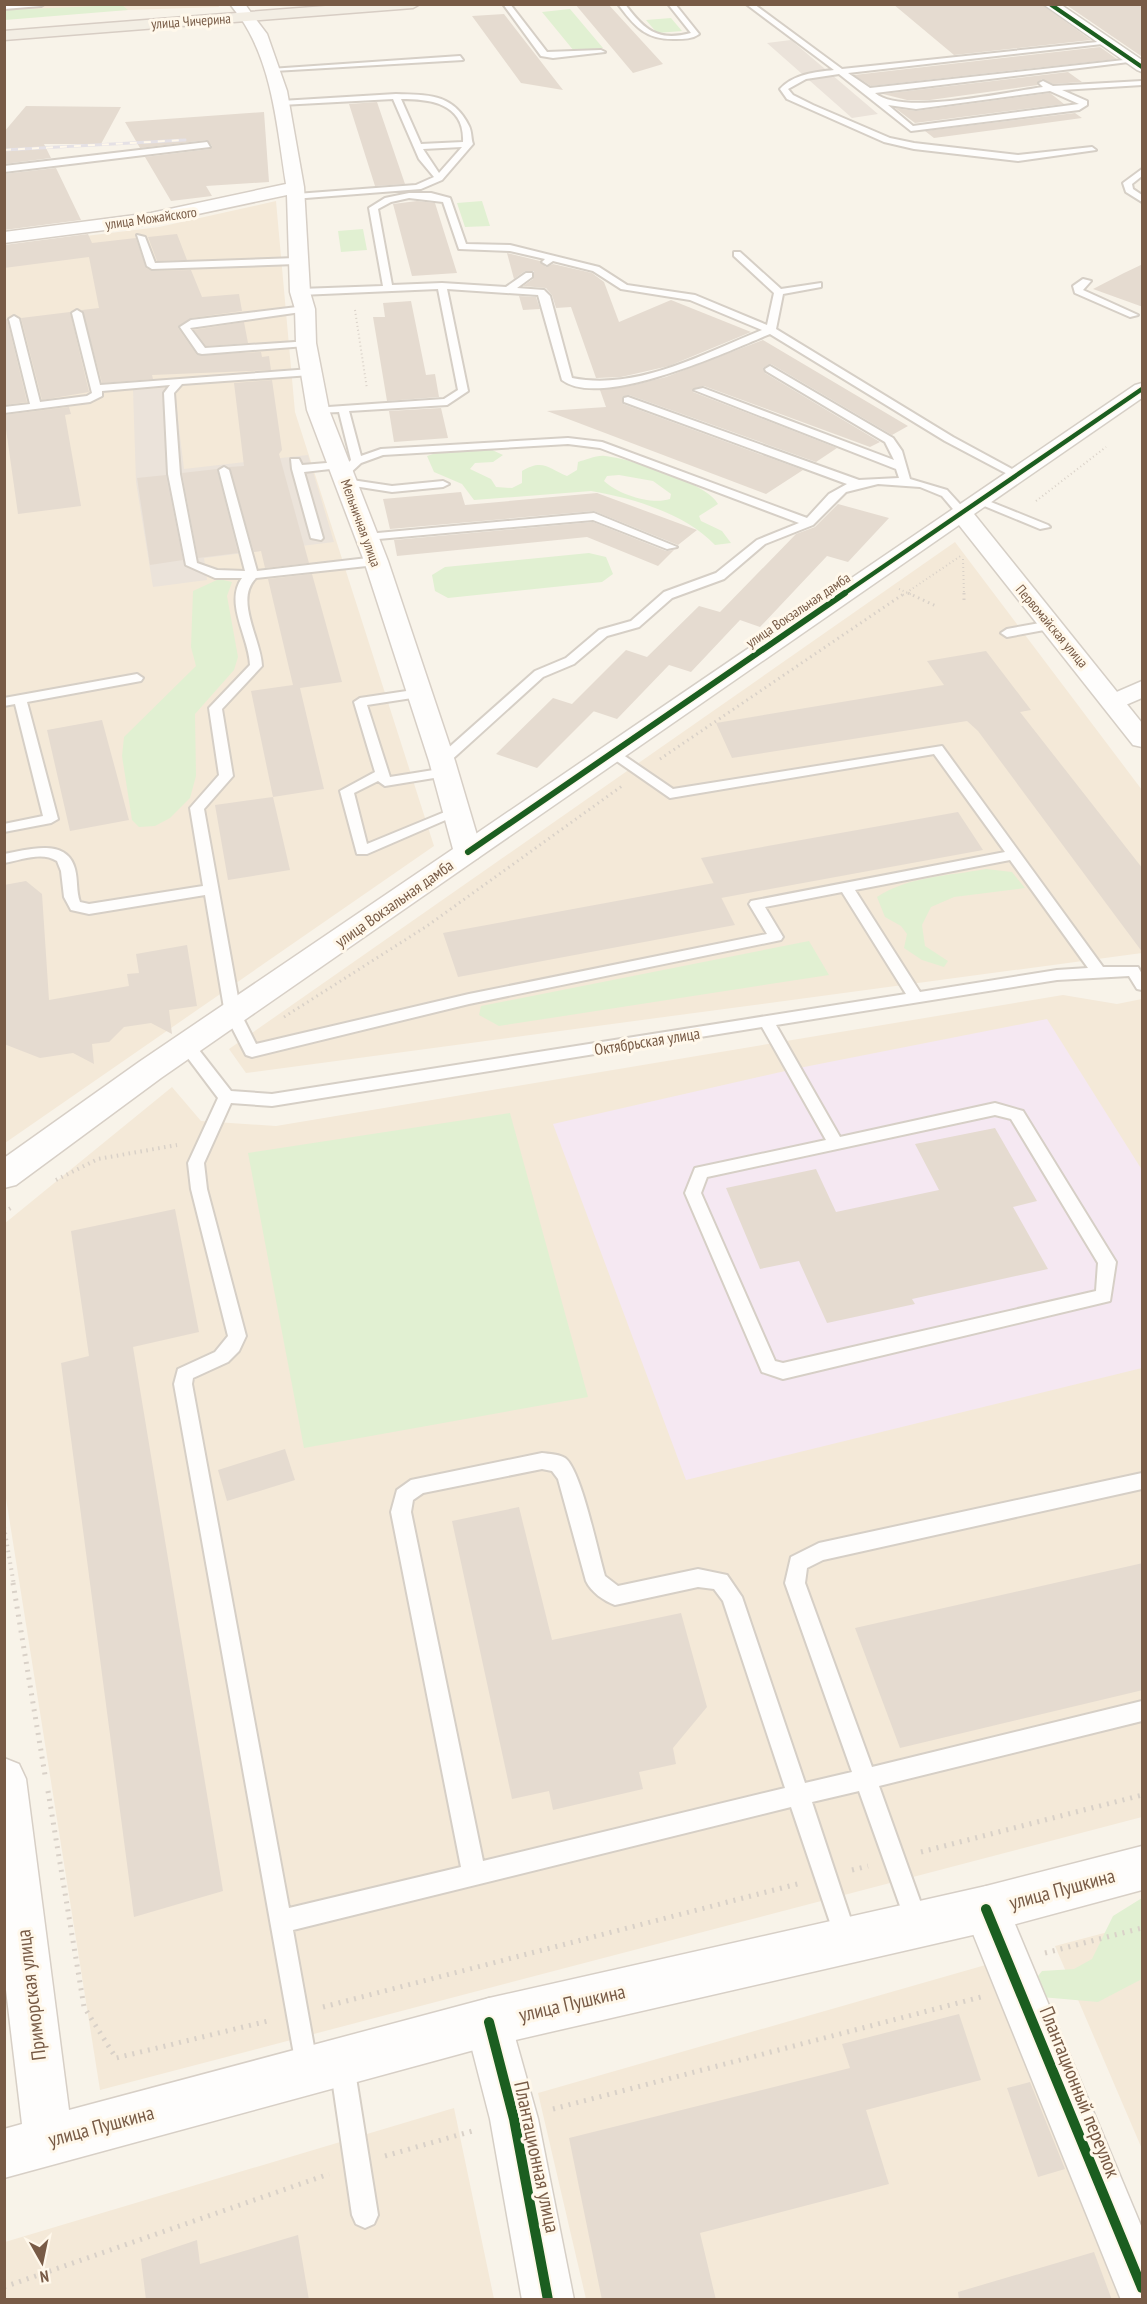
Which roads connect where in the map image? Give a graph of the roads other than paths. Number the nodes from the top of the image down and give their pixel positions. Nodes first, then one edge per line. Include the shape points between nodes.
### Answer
1 (41, 4) edge
2 (413, 4) edge
3 (506, 4) edge
4 (621, 4) edge
5 (671, 4) edge
6 (749, 4) edge
7 (1050, 4) edge
8 (4, 7) edge
9 (242, 11) edge
10 (4, 36) edge
11 (1107, 44) junction
12 (601, 52) dead end
13 (460, 58) dead end
14 (1138, 64) edge
15 (274, 69) junction
16 (842, 71) junction
17 (1026, 73) junction
18 (1140, 83) edge
19 (1051, 88) junction
20 (868, 91) junction
21 (396, 96) junction
22 (880, 101) junction
23 (281, 103) junction
24 (1084, 103) junction
25 (469, 144) junction
26 (207, 145) dead end
27 (418, 147) junction
28 (1092, 150) dead end
29 (4, 169) edge
30 (1143, 172) edge
31 (439, 178) junction
32 (295, 192) junction
33 (1143, 199) edge
34 (140, 237) dead end
35 (4, 238) edge
36 (737, 254) dead end
37 (296, 261) junction
38 (529, 275) dead end
39 (1086, 281) dead end
40 (818, 285) dead end
41 (442, 286) junction
42 (388, 287) junction
43 (509, 289) junction
44 (779, 292) junction
45 (302, 300) junction
46 (1143, 309) edge
47 (77, 313) dead end
48 (1138, 317) edge
49 (14, 319) dead end
50 (771, 330) junction
51 (306, 343) junction
52 (770, 369) dead end
53 (311, 372) junction
54 (179, 381) junction
55 (96, 388) junction
56 (699, 390) dead end
57 (1139, 395) edge
58 (628, 400) dead end
59 (36, 406) junction
60 (343, 408) junction
61 (4, 410) edge
62 (318, 410) junction
63 (902, 467) junction
64 (224, 470) dead end
65 (346, 471) junction
66 (1019, 476) junction
67 (856, 483) junction
68 (906, 483) junction
69 (443, 484) dead end
70 (971, 507) junction
71 (809, 523) junction
72 (1044, 527) dead end
73 (367, 537) junction
74 (317, 538) dead end
75 (671, 547) dead end
76 (376, 561) junction
77 (252, 575) junction
78 (1051, 625) junction
79 (1007, 633) dead end
80 (137, 678) dead end
81 (1143, 689) edge
82 (420, 693) junction
83 (20, 699) junction
84 (4, 702) edge
85 (1114, 702) junction
86 (1143, 739) edge
87 (613, 752) junction
88 (444, 767) junction
89 (383, 773) junction
90 (457, 812) junction
91 (4, 828) edge
92 (468, 852) junction
93 (1014, 855) junction
94 (4, 859) edge
95 (846, 887) junction
96 (212, 889) junction
97 (1100, 974) junction
98 (1143, 985) edge
99 (915, 996) junction
100 (767, 1023) junction
101 (241, 1027) junction
102 (186, 1045) junction
103 (226, 1097) junction
104 (836, 1144) junction
105 (14, 1187) edge
106 (1143, 1481) edge
107 (1143, 1711) edge
108 (865, 1778) junction
109 (4, 1779) edge
110 (798, 1795) junction
111 (1143, 1868) edge
112 (474, 1874) junction
113 (986, 1909) junction
114 (280, 1922) junction
115 (917, 1924) junction
116 (847, 1941) junction
117 (489, 2022) junction
118 (324, 2067) junction
119 (26, 2147) edge
120 (365, 2215) dead end
121 (1143, 2288) edge
122 (548, 2300) edge

1 - 8 lane
2 - 9 main road, улица Чичерина
3 - 12 lane via 544,54
4 - 5 lane via 652,37 695,34
6 - 16 lane
7 - 11 main road
9 - 10 main road, улица Чичерина
9 - 15 main road, Мельничная улица via 260,34
11 - 14 main road
11 - 16 lane
13 - 15 lane
14 - 17 lane
15 - 23 main road, Мельничная улица
16 - 20 lane
16 - 28 lane via 803,78 784,89 790,97 810,107 887,140 914,147 1018,158
17 - 19 lane
17 - 20 lane
18 - 19 lane
18 - 24 lane via 1086,98
19 - 22 lane via 916,107
19 - 24 lane
20 - 22 lane
21 - 23 lane
21 - 25 lane via 440,99 468,128
21 - 27 lane
22 - 24 lane via 911,129 1079,108
23 - 32 main road, Мельничная улица
25 - 27 lane
25 - 31 lane
26 - 29 lane
27 - 31 lane
30 - 33 lane via 1127,183 1129,190
31 - 32 lane via 418,187
32 - 35 main road, улица Можайского via 187,214
32 - 37 main road, Мельничная улица
34 - 37 lane via 152,266
36 - 44 lane
37 - 45 main road, Мельничная улица
38 - 43 lane
39 - 48 lane via 1078,286 1078,291
40 - 44 lane
41 - 42 lane
41 - 43 lane
41 - 60 lane via 463,391 447,402
42 - 45 lane via 351,289
42 - 50 lane via 373,208 378,202 431,196 447,201 462,247 510,249 596,269 624,287 692,297
43 - 50 lane via 531,290 545,296 567,380 579,384 642,380
44 - 50 lane
45 - 51 main road, Мельничная улица
45 - 51 lane via 185,327 202,351
46 - 48 lane
47 - 55 lane
49 - 59 lane
50 - 66 lane via 949,439
51 - 53 main road, Мельничная улица
52 - 63 lane via 889,440
53 - 54 lane
53 - 62 main road, Мельничная улица
54 - 55 lane
54 - 77 lane via 169,393 173,462 192,565 215,574
55 - 59 lane via 98,394 90,399
56 - 63 lane
57 - 66 main road, улица Вокзальная дамба
58 - 67 lane
59 - 61 lane
60 - 62 lane
60 - 65 lane
62 - 65 main road, Мельничная улица
63 - 68 lane
64 - 77 lane
65 - 69 lane via 392,489
65 - 71 lane via 381,452 568,441 602,445
65 - 73 main road, Мельничная улица
65 - 74 lane via 296,465
66 - 70 main road, улица Вокзальная дамба
67 - 68 lane
67 - 71 lane via 840,491
68 - 70 lane via 944,492
70 - 72 lane via 1016,516
70 - 78 main road, Первомайская улица via 982,542
70 - 87 main road, улица Вокзальная дамба
71 - 88 lane via 761,542 720,576 668,595 635,624 603,633 570,662 539,674
73 - 75 lane via 594,516
73 - 76 main road, Мельничная улица
76 - 77 lane
76 - 82 main road, Мельничная улица
77 - 96 lane via 240,595 256,666 215,708 226,776 197,808
78 - 79 lane
78 - 85 main road, Первомайская улица
80 - 83 lane
81 - 85 main road
82 - 88 main road, Мельничная улица
82 - 89 lane via 360,702
83 - 84 lane
83 - 91 lane via 51,819
85 - 86 main road, Первомайская улица
87 - 92 main road, улица Вокзальная дамба
87 - 93 lane via 670,794 937,749
88 - 89 lane via 385,782
88 - 90 main road, Мельничная улица
89 - 90 lane via 347,791 362,851
90 - 92 main road, Мельничная улица
92 - 101 main road, улица Вокзальная дамба
93 - 95 lane
93 - 97 lane
94 - 96 lane via 38,852 56,854 66,864 69,897 76,906 89,909
95 - 99 lane
95 - 101 lane via 756,904 776,937 469,999 252,1050
96 - 101 lane
97 - 98 lane, Октябрьская улица via 1133,971
97 - 99 lane, Октябрьская улица via 1057,975
99 - 100 lane, Октябрьская улица
100 - 103 lane, Октябрьская улица via 272,1100
100 - 104 lane
101 - 102 main road, улица Вокзальная дамба
102 - 103 lane
102 - 105 main road, улица Вокзальная дамба
103 - 114 lane via 196,1163 199,1189 237,1336 232,1350 184,1374 183,1384
104 - 104 lane via 701,1172 693,1193 768,1367 783,1371 1104,1296 1107,1262 1017,1115 995,1109
106 - 108 lane via 819,1552 798,1563 795,1582
107 - 108 lane
108 - 110 lane
108 - 115 lane
109 - 119 main road, Приморская улица
110 - 112 lane
110 - 112 lane via 732,1597 720,1581 698,1578 615,1596 604,1590 596,1581 567,1475 558,1464 542,1461 418,1486 404,1497 401,1512
110 - 116 lane
111 - 113 main road, улица Пушкина
112 - 114 lane
113 - 115 main road, улица Пушкина
113 - 121 main road, Плантационный переулок via 1103,2216
114 - 118 lane
115 - 116 main road, улица Пушкина
116 - 117 main road, улица Пушкина
117 - 118 main road, улица Пушкина
117 - 122 main road, Плантационная улица via 514,2119
118 - 119 main road, улица Пушкина
118 - 120 lane

